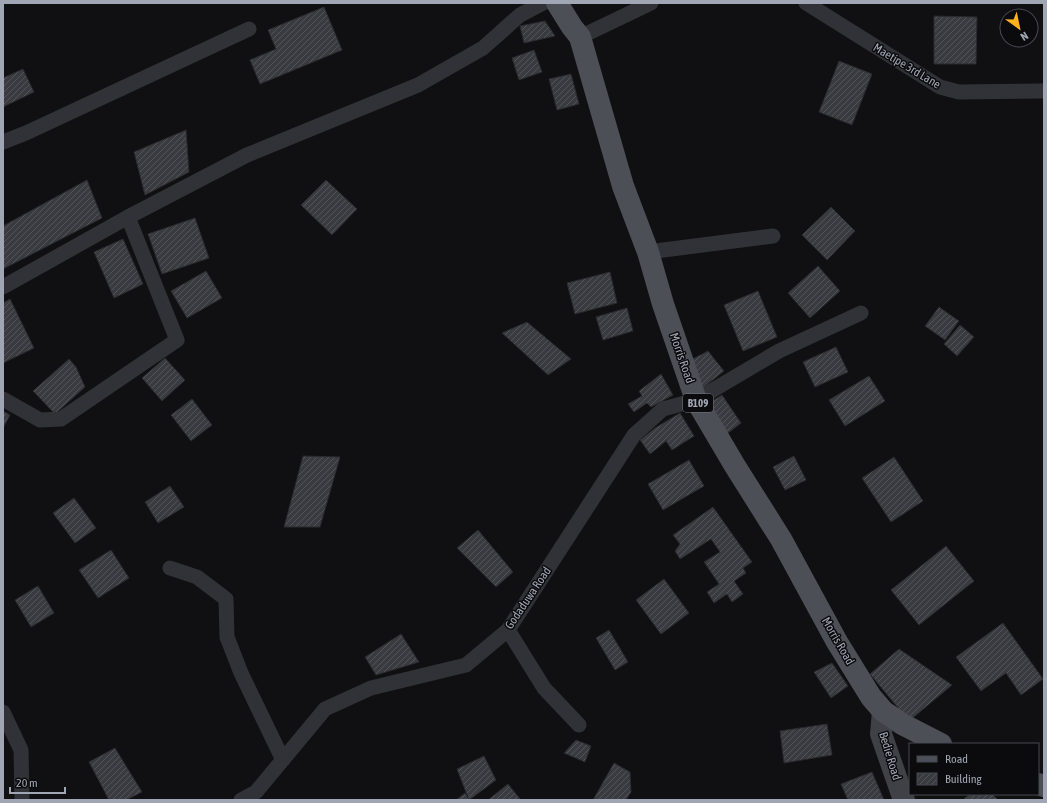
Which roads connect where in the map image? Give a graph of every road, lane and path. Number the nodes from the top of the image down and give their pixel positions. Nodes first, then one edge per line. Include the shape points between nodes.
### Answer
1 (543, 3) edge
2 (556, 3) edge
3 (652, 3) edge
4 (806, 3) edge
5 (249, 29) dead end
6 (580, 37) junction
7 (1044, 91) edge
8 (3, 142) edge
9 (128, 217) junction
10 (774, 236) dead end
11 (648, 252) junction
12 (3, 287) edge
13 (861, 312) dead end
14 (3, 399) edge
15 (696, 400) junction
16 (170, 568) dead end
17 (508, 630) junction
18 (883, 711) junction
19 (3, 712) edge
20 (579, 725) dead end
21 (939, 743) edge
22 (283, 760) junction
23 (22, 800) edge
24 (242, 800) edge
25 (904, 800) edge

1 - 9 street via 520,14 483,48 418,85 247,155
2 - 6 main road, Morris Road / B109
3 - 6 street
4 - 7 street, Maetipe 3rd Lane via 940,87 959,92
5 - 8 street
6 - 11 main road, Morris Road / B109 via 623,186
9 - 12 street
9 - 14 street via 177,340 60,419 40,420
10 - 11 street
11 - 15 main road, Morris Road / B109
13 - 15 street, Godaduwa Road via 779,351
15 - 17 street, Godaduwa Road via 663,409 634,435
15 - 18 main road, Morris Road / B109 via 781,539 837,642 871,697
16 - 22 street via 197,577 226,598 227,637 241,674
17 - 20 street via 544,688
17 - 22 street, Godaduwa Road via 466,665 371,688 325,709
18 - 21 main road, Morris Road / B109
18 - 25 street, Bedie Road via 881,734
19 - 23 street via 21,750
22 - 24 street, Godaduwa Road via 256,792

